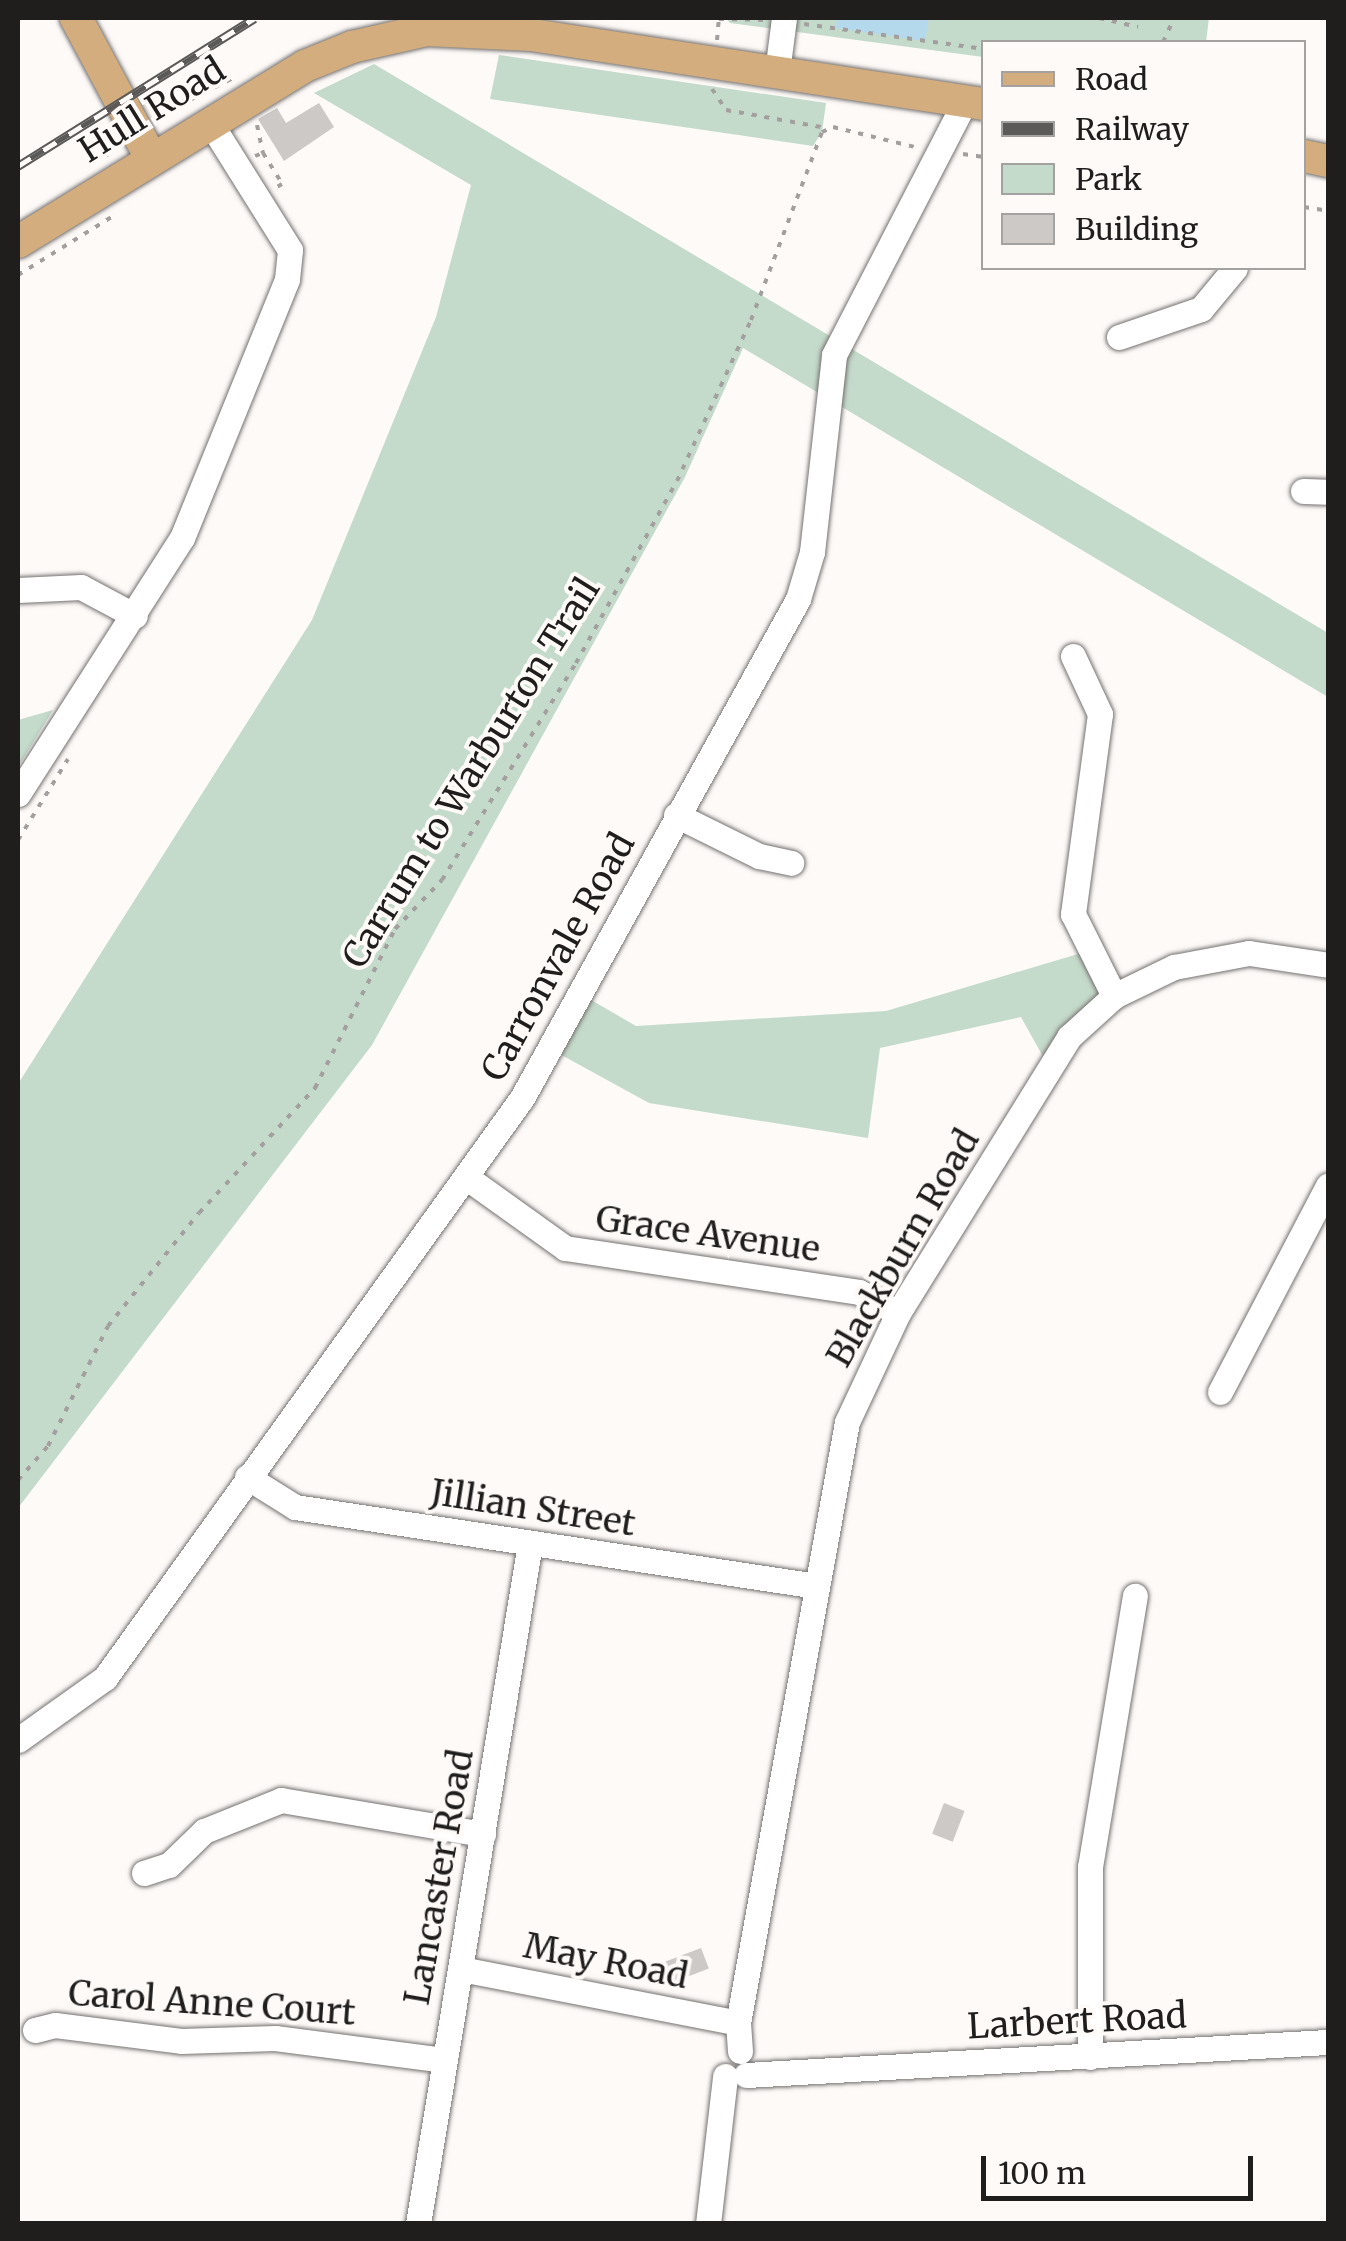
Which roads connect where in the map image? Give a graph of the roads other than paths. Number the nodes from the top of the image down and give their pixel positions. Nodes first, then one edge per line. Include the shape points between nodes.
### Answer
1 (76, 18) edge
2 (784, 19) edge
3 (777, 72) junction
4 (974, 102) edge
5 (209, 121) junction
6 (151, 158) junction
7 (18, 242) edge
8 (1233, 270) edge
9 (1119, 337) dead end
10 (18, 590) edge
11 (135, 616) junction
12 (1073, 656) dead end
13 (18, 794) edge
14 (676, 816) junction
15 (791, 863) dead end
16 (1328, 965) edge
17 (1114, 996) junction
18 (466, 1177) junction
19 (1328, 1185) edge
20 (898, 1312) junction
21 (1220, 1392) dead end
22 (247, 1476) junction
23 (530, 1543) junction
24 (817, 1586) junction
25 (1135, 1596) dead end
26 (18, 1740) edge
27 (482, 1834) junction
28 (144, 1872) dead end
29 (460, 1969) junction
30 (738, 2022) junction
31 (35, 2030) dead end
32 (1328, 2042) edge
33 (1090, 2057) junction
34 (444, 2060) junction
35 (737, 2065) junction
36 (418, 2224) edge
37 (708, 2224) edge

1 - 6 main road
2 - 3 street
3 - 4 main road, Hull Road
3 - 5 main road, Hull Road via 532,35 426,30 305,66
4 - 14 street, Carronvale Road via 834,355 812,552 798,599
5 - 6 main road, Hull Road
5 - 11 street via 290,250 291,266 182,538
6 - 7 main road, Hull Road
8 - 9 street via 1201,309
10 - 11 street via 80,587
11 - 13 street
12 - 17 street via 1100,714 1073,914
14 - 15 street via 759,856
14 - 18 street, Carronvale Road via 522,1098
16 - 17 street, Blackburn Road via 1249,953 1174,967
17 - 20 street, Blackburn Road via 1069,1038
18 - 20 street, Grace Avenue via 565,1248 859,1292
18 - 22 street, Carronvale Road
19 - 21 street
20 - 24 street, Blackburn Road via 847,1422
22 - 23 street, Jillian Street via 295,1507
22 - 26 street, Carronvale Road via 104,1678
23 - 24 street, Jillian Street
23 - 27 street, Lancaster Road
24 - 30 street, Blackburn Road
25 - 33 street via 1090,1867
27 - 28 street via 281,1800 204,1831 169,1865
27 - 29 street, Lancaster Road
29 - 30 street, May Road
29 - 34 street, Lancaster Road
30 - 35 street, Blackburn Road
31 - 34 street, Carol Anne Court via 55,2025 182,2041 275,2038
32 - 33 street, Larbert Road
33 - 35 street, Larbert Road
34 - 36 street, Lancaster Road
35 - 37 street, Blackburn Road

